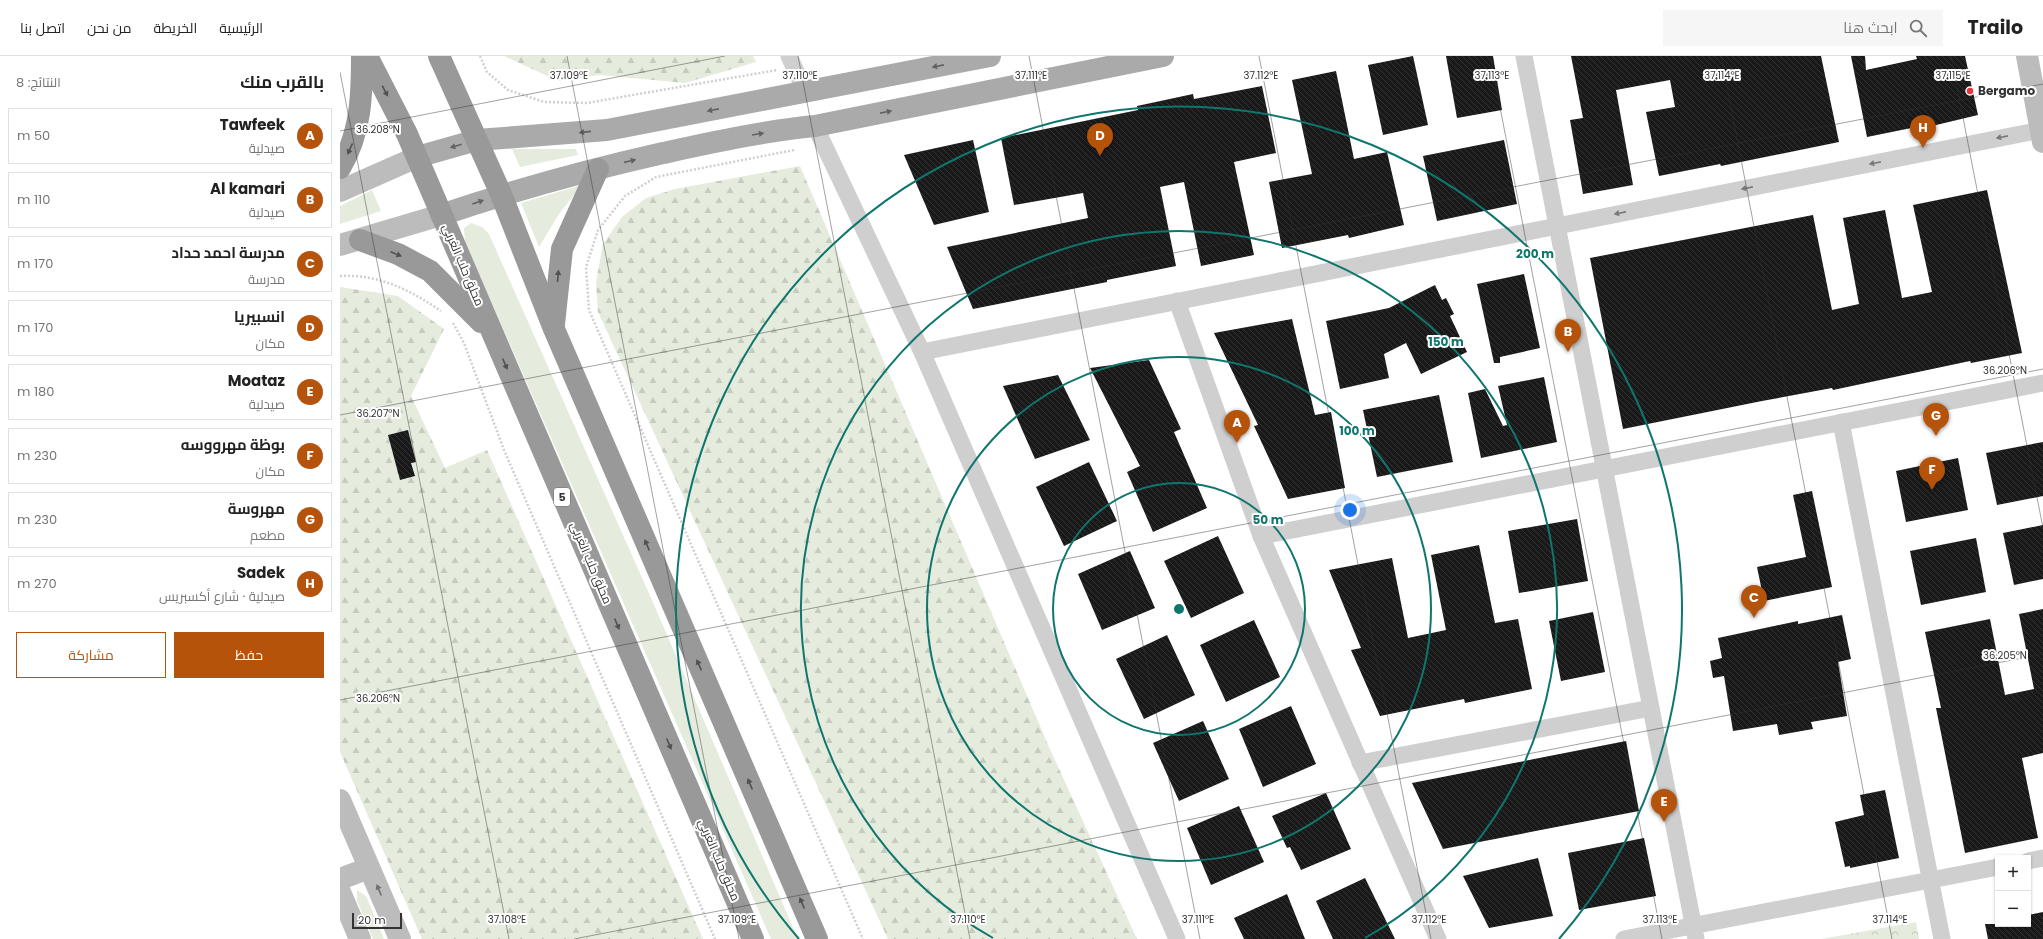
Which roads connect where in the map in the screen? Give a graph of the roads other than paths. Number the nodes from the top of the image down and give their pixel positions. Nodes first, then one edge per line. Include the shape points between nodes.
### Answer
1 (362, 56) edge
2 (368, 56) edge
3 (439, 56) edge
4 (990, 56) edge
5 (1163, 56) edge
6 (1524, 56) edge
7 (2028, 56) edge
8 (792, 62) edge
9 (806, 93) junction
10 (820, 135) junction
11 (2042, 136) edge
12 (477, 140) junction
13 (416, 157) junction
14 (340, 168) edge
15 (598, 169) junction
16 (340, 191) edge
17 (501, 194) junction
18 (441, 215) junction
19 (1557, 226) junction
20 (350, 243) edge
21 (1177, 301) junction
22 (554, 329) junction
23 (491, 332) junction
24 (922, 352) junction
25 (2043, 383) edge
26 (1841, 422) junction
27 (1604, 469) junction
28 (1261, 536) junction
29 (1651, 708) junction
30 (1360, 763) junction
31 (340, 800) edge
32 (2043, 858) edge
33 (2031, 860) edge
34 (369, 868) junction
35 (1995, 868) edge
36 (340, 879) edge
37 (1930, 880) junction
38 (340, 892) edge
39 (1694, 932) edge
40 (360, 939) edge
41 (400, 939) edge
42 (753, 939) edge
43 (817, 939) edge
44 (1177, 939) edge
45 (1438, 939) edge
46 (1624, 939) edge
47 (1942, 939) edge

1 -> 14 highway via 362,89 357,129
2 -> 13 highway, محلق حلب الغربي / 5
3 - 12 highway
4 -> 9 main road
10 -> 5 main road
6 - 19 street
7 - 11 street
8 - 9 street
9 -> 12 main road via 607,130
15 -> 10 main road via 719,141 790,128
10 - 24 street
11 -> 19 street
12 -> 13 main road
12 - 17 highway
13 - 16 street
13 - 18 highway, محلق حلب الغربي / 5
15 - 17 main road
22 -> 15 highway via 562,249
18 -> 17 main road
17 - 22 highway
18 - 20 street
18 - 23 highway, محلق حلب الغربي / 5
19 - 21 street
19 - 27 street
20 -> 23 highway via 398,254 430,271
21 - 24 street
21 - 28 street
43 -> 22 highway
23 -> 42 highway, محلق حلب الغربي / 5
24 - 44 street
25 - 26 street
26 - 27 street
26 - 37 street
27 - 28 street
27 - 29 street
28 - 30 street
29 - 30 street
29 - 39 street
30 - 45 street
31 - 34 street
32 - 33 street
34 - 36 street
41 -> 34 street
35 - 37 street
37 - 39 street
37 - 47 street
38 - 40 street
39 - 46 street

